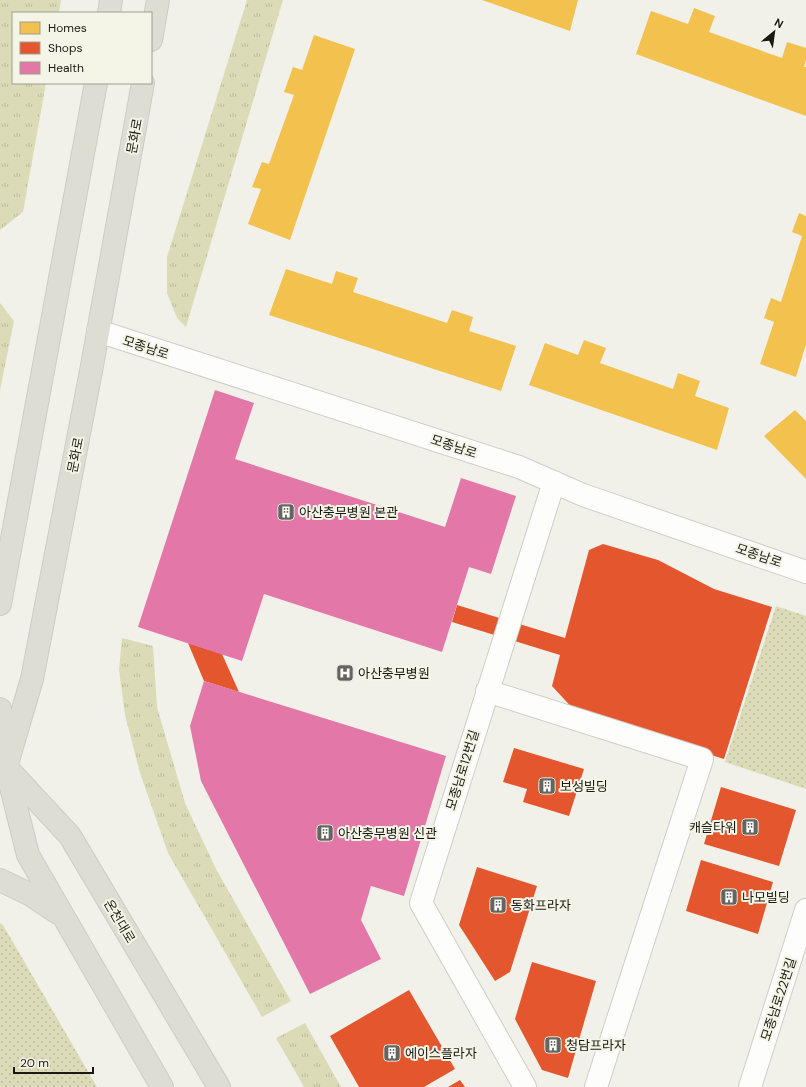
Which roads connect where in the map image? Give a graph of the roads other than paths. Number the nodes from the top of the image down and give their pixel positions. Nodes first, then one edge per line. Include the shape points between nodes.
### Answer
1 (111, 0) edge
2 (158, 0) edge
3 (109, 12) edge
4 (152, 34) edge
5 (96, 84) edge
6 (143, 84) edge
7 (98, 331) junction
8 (554, 482) junction
9 (16, 517) junction
10 (0, 549) edge
11 (806, 572) edge
12 (0, 604) edge
13 (487, 691) junction
14 (0, 709) edge
15 (1, 768) edge
16 (0, 880) edge
17 (806, 910) edge
18 (63, 916) junction
19 (162, 1087) edge
20 (219, 1087) edge
21 (525, 1087) edge
22 (596, 1087) edge
23 (750, 1087) edge

1 - 3 main road
2 - 4 main road
5 - 9 main road
6 - 7 main road, 문화로
7 - 8 street, 모종남로 via 519,467
7 - 15 main road, 문화로 via 32,679
8 - 11 street, 모종남로 via 583,495
8 - 13 street, 모종남로12번길
9 - 10 main road
9 - 12 main road
13 - 21 street, 모종남로12번길 via 421,903
13 - 22 street via 702,759
14 - 15 main road
15 - 18 main road via 28,855
15 - 20 main road, 온천대로 via 70,836
16 - 18 main road via 31,895
17 - 23 street, 모종남로22번길
18 - 19 main road

